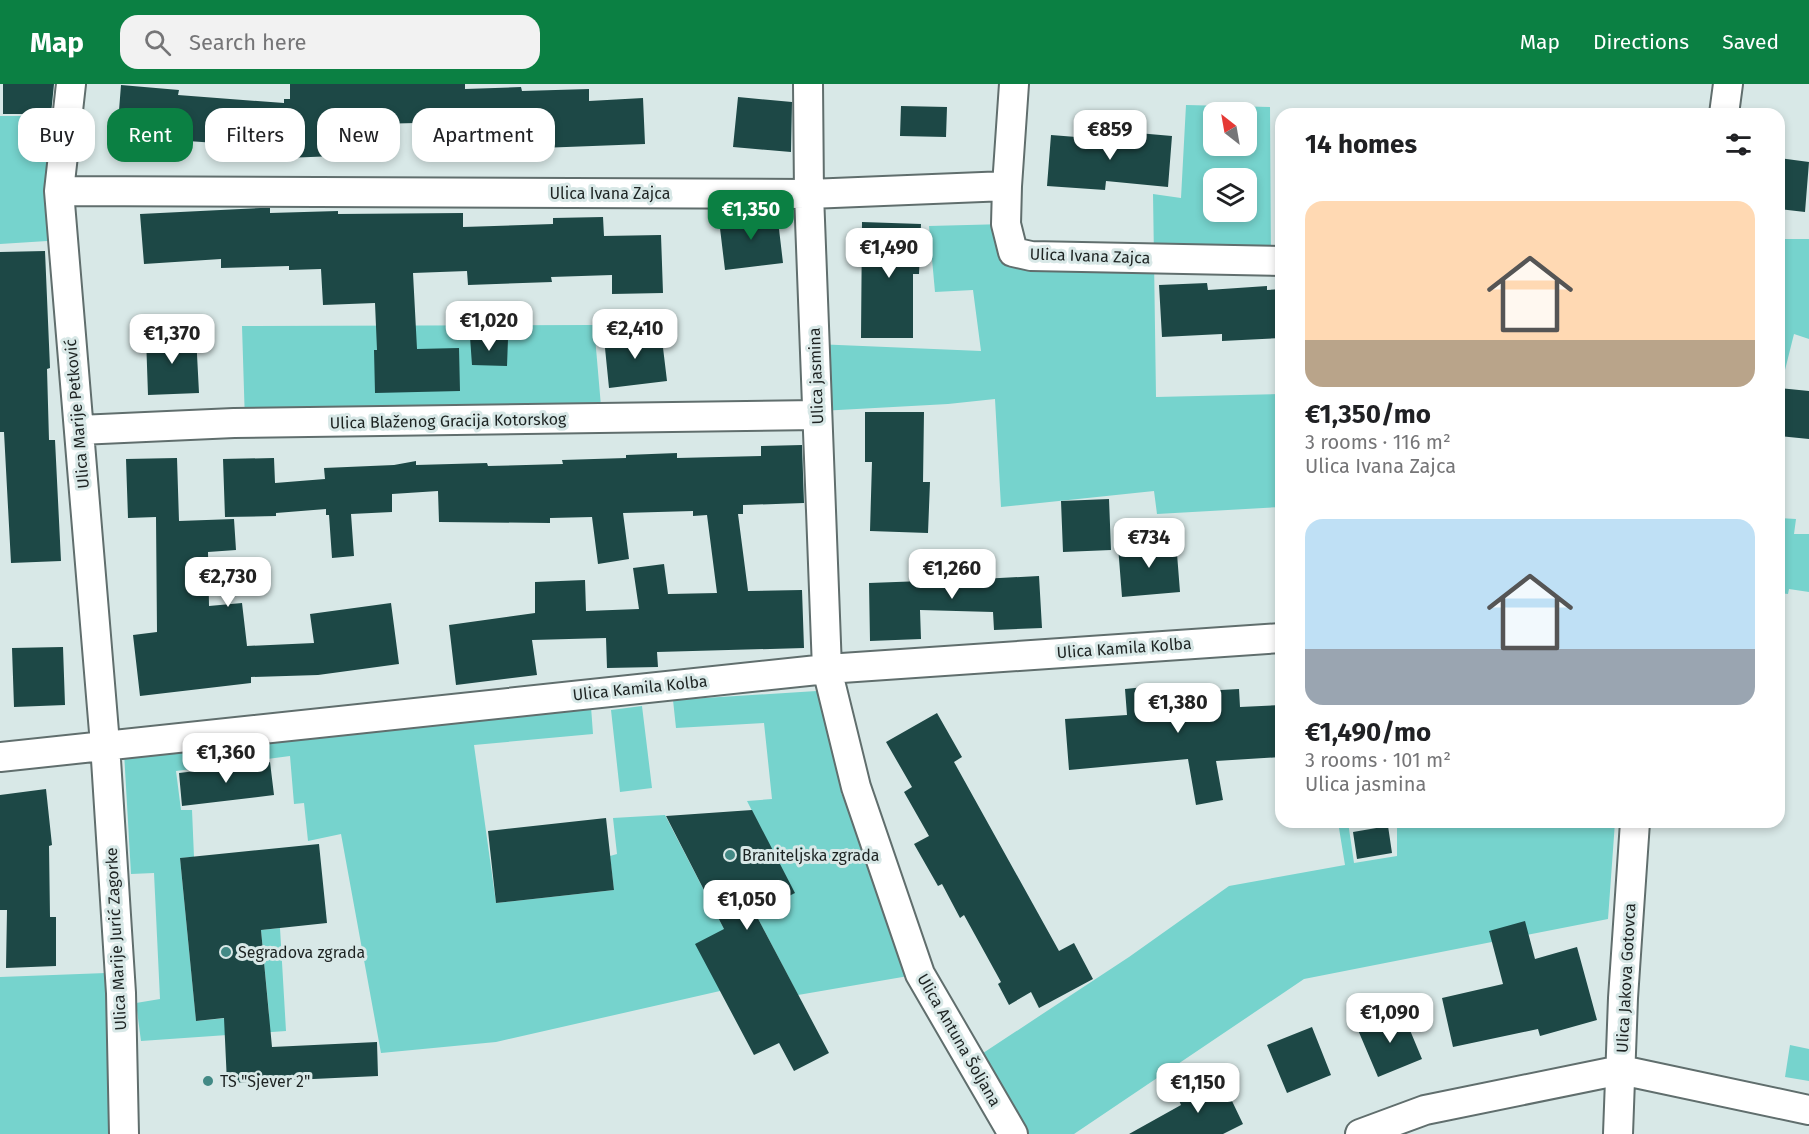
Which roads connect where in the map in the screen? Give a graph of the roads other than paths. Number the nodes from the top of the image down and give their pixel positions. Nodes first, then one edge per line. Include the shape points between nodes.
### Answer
1 (71, 84) edge
2 (808, 84) edge
3 (1014, 84) edge
4 (1728, 84) edge
5 (1725, 108) edge
6 (1007, 186) junction
7 (59, 191) junction
8 (809, 194) junction
9 (1275, 261) edge
10 (818, 415) junction
11 (79, 430) junction
12 (1275, 638) edge
13 (826, 669) junction
14 (105, 744) junction
15 (0, 757) edge
16 (1635, 828) edge
17 (1621, 1070) junction
18 (1809, 1110) edge
19 (124, 1134) edge
20 (1013, 1134) edge
21 (1360, 1134) edge
22 (1618, 1134) edge

1 - 7 street, Ulica Marije Petković
2 - 8 street, Ulica jasmina
3 - 6 street
4 - 5 street
6 - 8 street, Ulica Ivana Zajca
6 - 9 street, Ulica Ivana Zajca via 1006,224 1013,252 1031,256
7 - 8 street, Ulica Ivana Zajca
7 - 11 street, Ulica Marije Petković
8 - 10 street, Ulica jasmina
10 - 11 street, Ulica Blaženog Gracija Kotorskog via 234,423
10 - 13 street, Ulica jasmina
11 - 14 street, Ulica Marije Petković
12 - 13 street, Ulica Kamila Kolba
13 - 14 street, Ulica Kamila Kolba
13 - 20 street, Ulica Antuna Šoljana via 856,787 920,974
14 - 15 street, Ulica Kamila Kolba
14 - 19 street, Ulica Marije Jurić Zagorke via 121,993
16 - 17 street, Ulica Jakova Gotovca
17 - 18 street
17 - 21 street via 1425,1110
17 - 22 street, Ulica Jakova Gotovca

